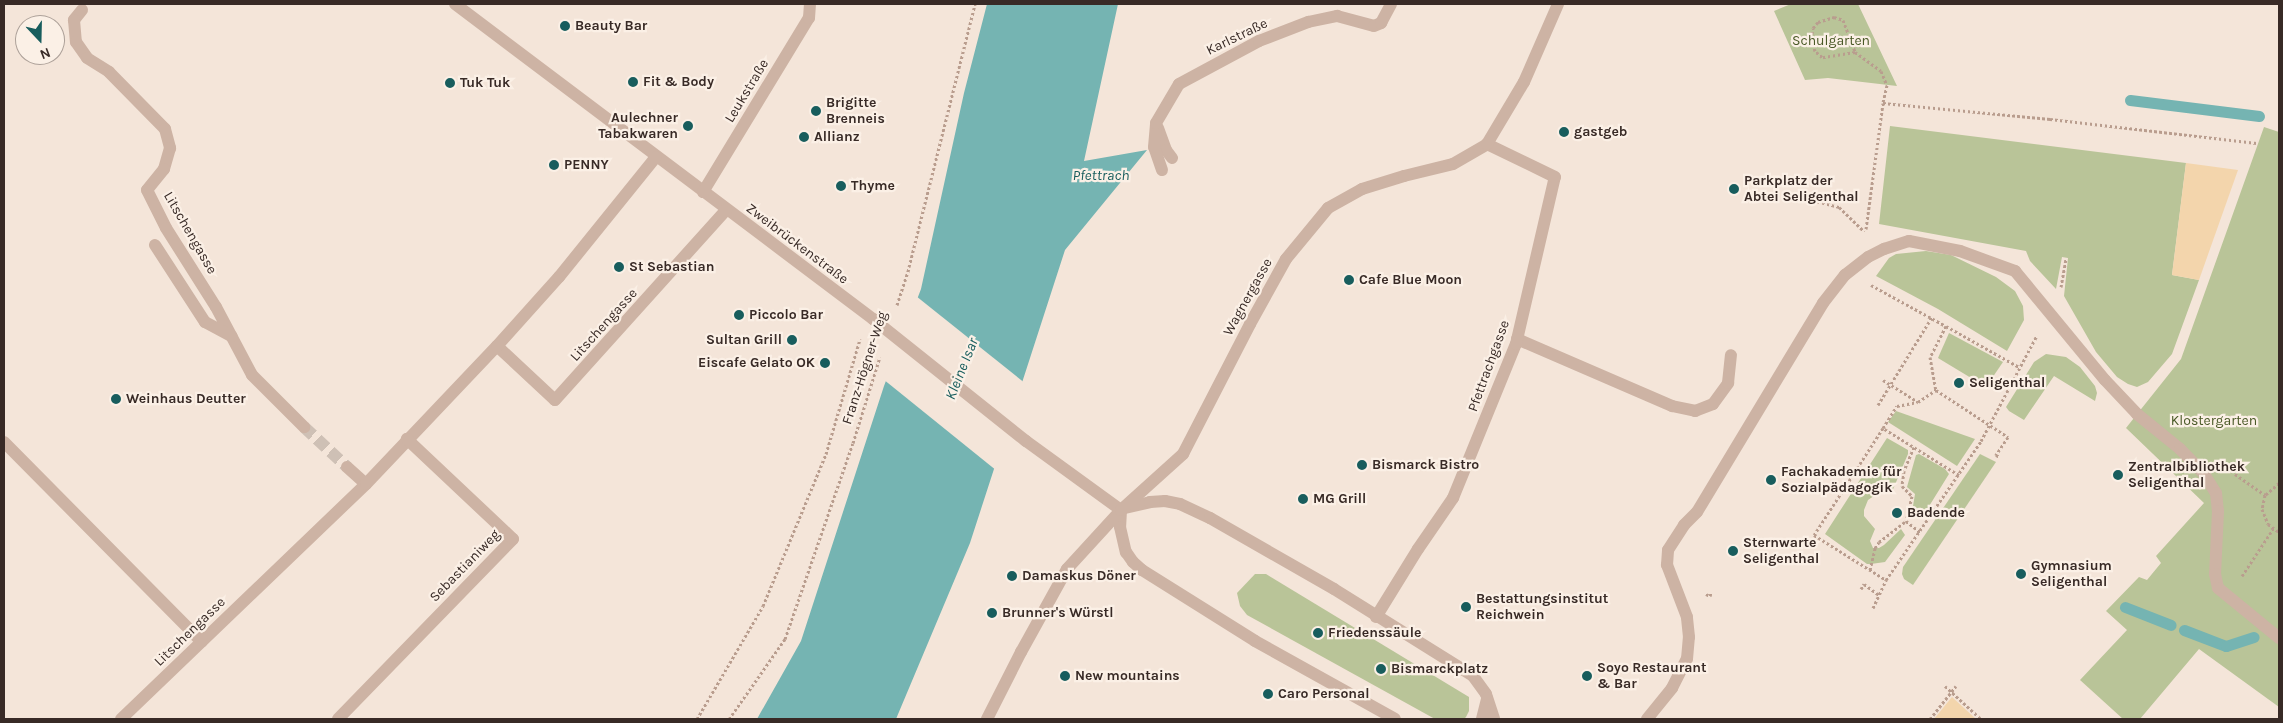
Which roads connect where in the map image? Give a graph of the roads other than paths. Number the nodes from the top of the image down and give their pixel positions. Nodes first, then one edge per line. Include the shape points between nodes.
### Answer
1 (455, 4) edge
2 (810, 4) edge
3 (1391, 4) edge
4 (1558, 4) edge
5 (82, 10) dead end
6 (1156, 123) junction
7 (1487, 144) junction
8 (656, 157) junction
9 (1172, 158) dead end
10 (1162, 170) dead end
11 (704, 192) junction
12 (726, 210) junction
13 (155, 245) dead end
14 (231, 336) junction
15 (1517, 339) junction
16 (497, 346) junction
17 (1731, 354) dead end
18 (304, 427) tunnel mouth
19 (407, 439) junction
20 (4, 442) edge
21 (347, 467) tunnel mouth
22 (366, 484) junction
23 (1121, 510) junction
24 (1376, 617) junction
25 (2279, 638) edge
26 (202, 642) junction
27 (1487, 699) junction
28 (121, 719) edge
29 (338, 719) edge
30 (987, 719) edge
31 (1395, 719) edge
32 (1482, 719) edge
33 (1494, 719) edge
34 (1647, 719) edge

1 - 8 street, Zweibrückenstraße
2 - 11 street, Leukstraße via 809,18
3 - 6 street, Karlstraße via 1381,23 1374,26 1330,16 1259,41 1178,84
4 - 7 street via 1524,82
5 - 14 street, Litschengasse via 74,20 76,42 87,58 109,72 165,129 170,148 164,169 147,190
6 - 9 street
6 - 10 street, Karlstraße via 1154,147
7 - 15 street, Pfettrachgasse via 1555,177
7 - 23 street, Wagnergasse via 1454,164 1362,189 1328,208 1286,259 1183,454
8 - 11 street, Zweibrückenstraße
8 - 16 street, Litschengasse via 559,277
11 - 12 street, Zweibrückenstraße
12 - 16 street, Litschengasse via 555,400
12 - 23 street, Zweibrückenstraße, bridge via 870,317 1026,441
13 - 14 street via 205,322
14 - 18 street, Litschengasse via 252,375
15 - 17 street via 1672,406 1695,411 1713,404 1728,383
15 - 24 street, Pfettrachgasse via 1450,504
16 - 19 street, Litschengasse
19 - 22 street, Litschengasse
19 - 29 street, Sebastianiweg via 513,539
20 - 26 street
21 - 22 street
22 - 26 street, Litschengasse
23 - 24 street via 1150,502 1180,504 1210,518
23 - 30 street, Wagnergasse via 1067,569
23 - 31 street via 1120,527 1126,552 1142,570 1255,641
24 - 27 street via 1473,676
25 - 34 street via 2218,588 2214,574 2216,493 2204,474 2137,414 2105,380 2015,271 1985,258 1909,241 1868,257 1845,275 1823,304 1697,512 1668,550 1667,566 1687,617 1687,659 1672,688
26 - 28 street, Litschengasse
27 - 32 street
27 - 33 street

